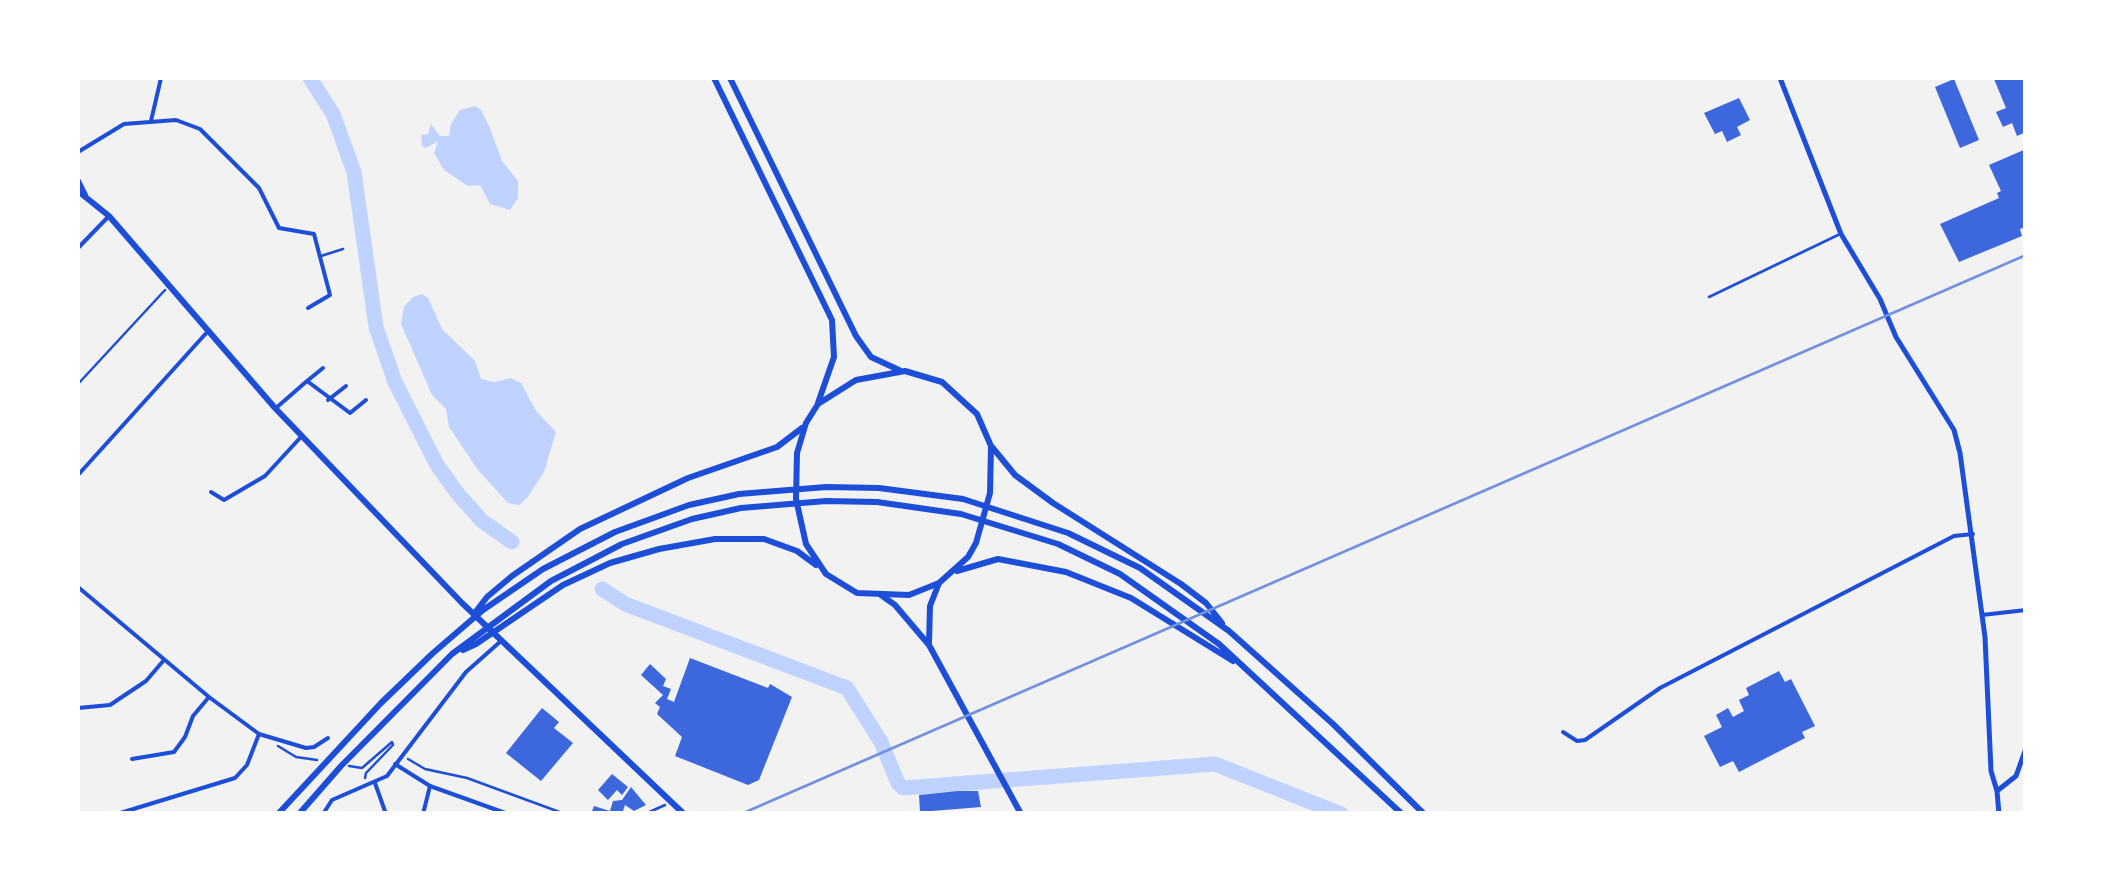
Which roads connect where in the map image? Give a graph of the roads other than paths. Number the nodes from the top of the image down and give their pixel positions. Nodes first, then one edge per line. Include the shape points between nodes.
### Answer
1 (161, 78) edge
2 (714, 78) edge
3 (730, 78) edge
4 (1780, 78) edge
5 (152, 121) junction
6 (78, 152) edge
7 (78, 180) edge
8 (78, 191) edge
9 (86, 196) junction
10 (109, 216) junction
11 (1841, 234) junction
12 (78, 248) edge
13 (343, 249) dead end
14 (320, 256) junction
15 (1709, 298) dead end
16 (308, 308) dead end
17 (209, 330) junction
18 (324, 368) dead end
19 (905, 371) junction
20 (307, 382) junction
21 (346, 386) dead end
22 (328, 400) junction
23 (366, 400) dead end
24 (818, 404) junction
25 (276, 408) junction
26 (806, 423) junction
27 (302, 436) junction
28 (991, 446) junction
29 (78, 475) edge
30 (211, 492) dead end
31 (1973, 534) junction
32 (824, 571) junction
33 (952, 572) junction
34 (939, 583) junction
35 (78, 587) edge
36 (881, 595) junction
37 (481, 608) junction
38 (2026, 610) edge
39 (1982, 616) junction
40 (498, 623) junction
41 (1229, 631) junction
42 (501, 641) junction
43 (929, 644) junction
44 (164, 660) junction
45 (1243, 667) junction
46 (210, 698) junction
47 (78, 708) edge
48 (1563, 732) dead end
49 (260, 734) junction
50 (328, 738) dead end
51 (2026, 748) edge
52 (132, 759) dead end
53 (396, 764) junction
54 (375, 783) junction
55 (430, 786) junction
56 (1997, 791) junction
57 (117, 814) edge
58 (278, 814) edge
59 (298, 814) edge
60 (323, 814) edge
61 (386, 814) edge
62 (423, 814) edge
63 (508, 814) edge
64 (684, 814) edge
65 (1021, 814) edge
66 (1402, 814) edge
67 (1424, 814) edge
68 (1999, 814) edge

1 - 5 street
2 - 24 main road via 832,320 834,357
3 - 19 main road via 863,348
4 - 11 street
5 - 6 street via 116,127
5 - 14 street via 200,129 259,188 280,228 314,234
7 - 9 main road
8 - 9 main road
9 - 10 main road
10 - 12 street
10 - 17 main road
11 - 15 lane
11 - 31 street via 1954,430
13 - 14 lane
14 - 16 street via 330,295
17 - 25 main road
17 - 29 street
18 - 20 street
19 - 24 main road via 856,380
19 - 28 main road via 958,394 977,414
20 - 22 street
20 - 25 street
21 - 22 street
22 - 23 street via 350,414
24 - 26 main road
25 - 27 main road
26 - 32 main road via 795,466 796,498 806,544
26 - 37 main road via 777,447 688,478 580,530 512,576
27 - 30 street via 265,476 224,500
27 - 42 main road
28 - 33 main road via 980,534
28 - 41 main road via 1015,475 1053,503 1206,602
31 - 39 street
31 - 48 street via 1954,536 1660,688 1585,740
32 - 36 main road via 857,593
32 - 40 main road via 797,551 764,540 698,542 610,564
33 - 34 main road
33 - 45 main road via 998,559 1066,572 1131,598
34 - 36 main road via 910,595
34 - 43 main road via 930,606
35 - 44 street
36 - 43 main road
37 - 41 main road via 615,532 690,505 739,494 879,488 963,498 1068,533 1140,568
37 - 58 main road
38 - 39 street
39 - 56 street via 1990,771
40 - 45 main road via 551,580 622,544 692,520 740,508 877,502 961,514 1058,544 1120,574
40 - 59 main road via 452,654
41 - 67 main road
42 - 53 street via 466,672
42 - 64 main road
43 - 65 main road
44 - 46 street
44 - 47 street via 110,706
45 - 66 main road
46 - 49 street
46 - 52 street via 174,752
49 - 50 street via 306,748
49 - 57 street via 234,778
51 - 56 street via 2016,776
53 - 54 street
53 - 55 street
54 - 60 street via 332,800
54 - 61 street
55 - 62 street
55 - 63 street
56 - 68 street

